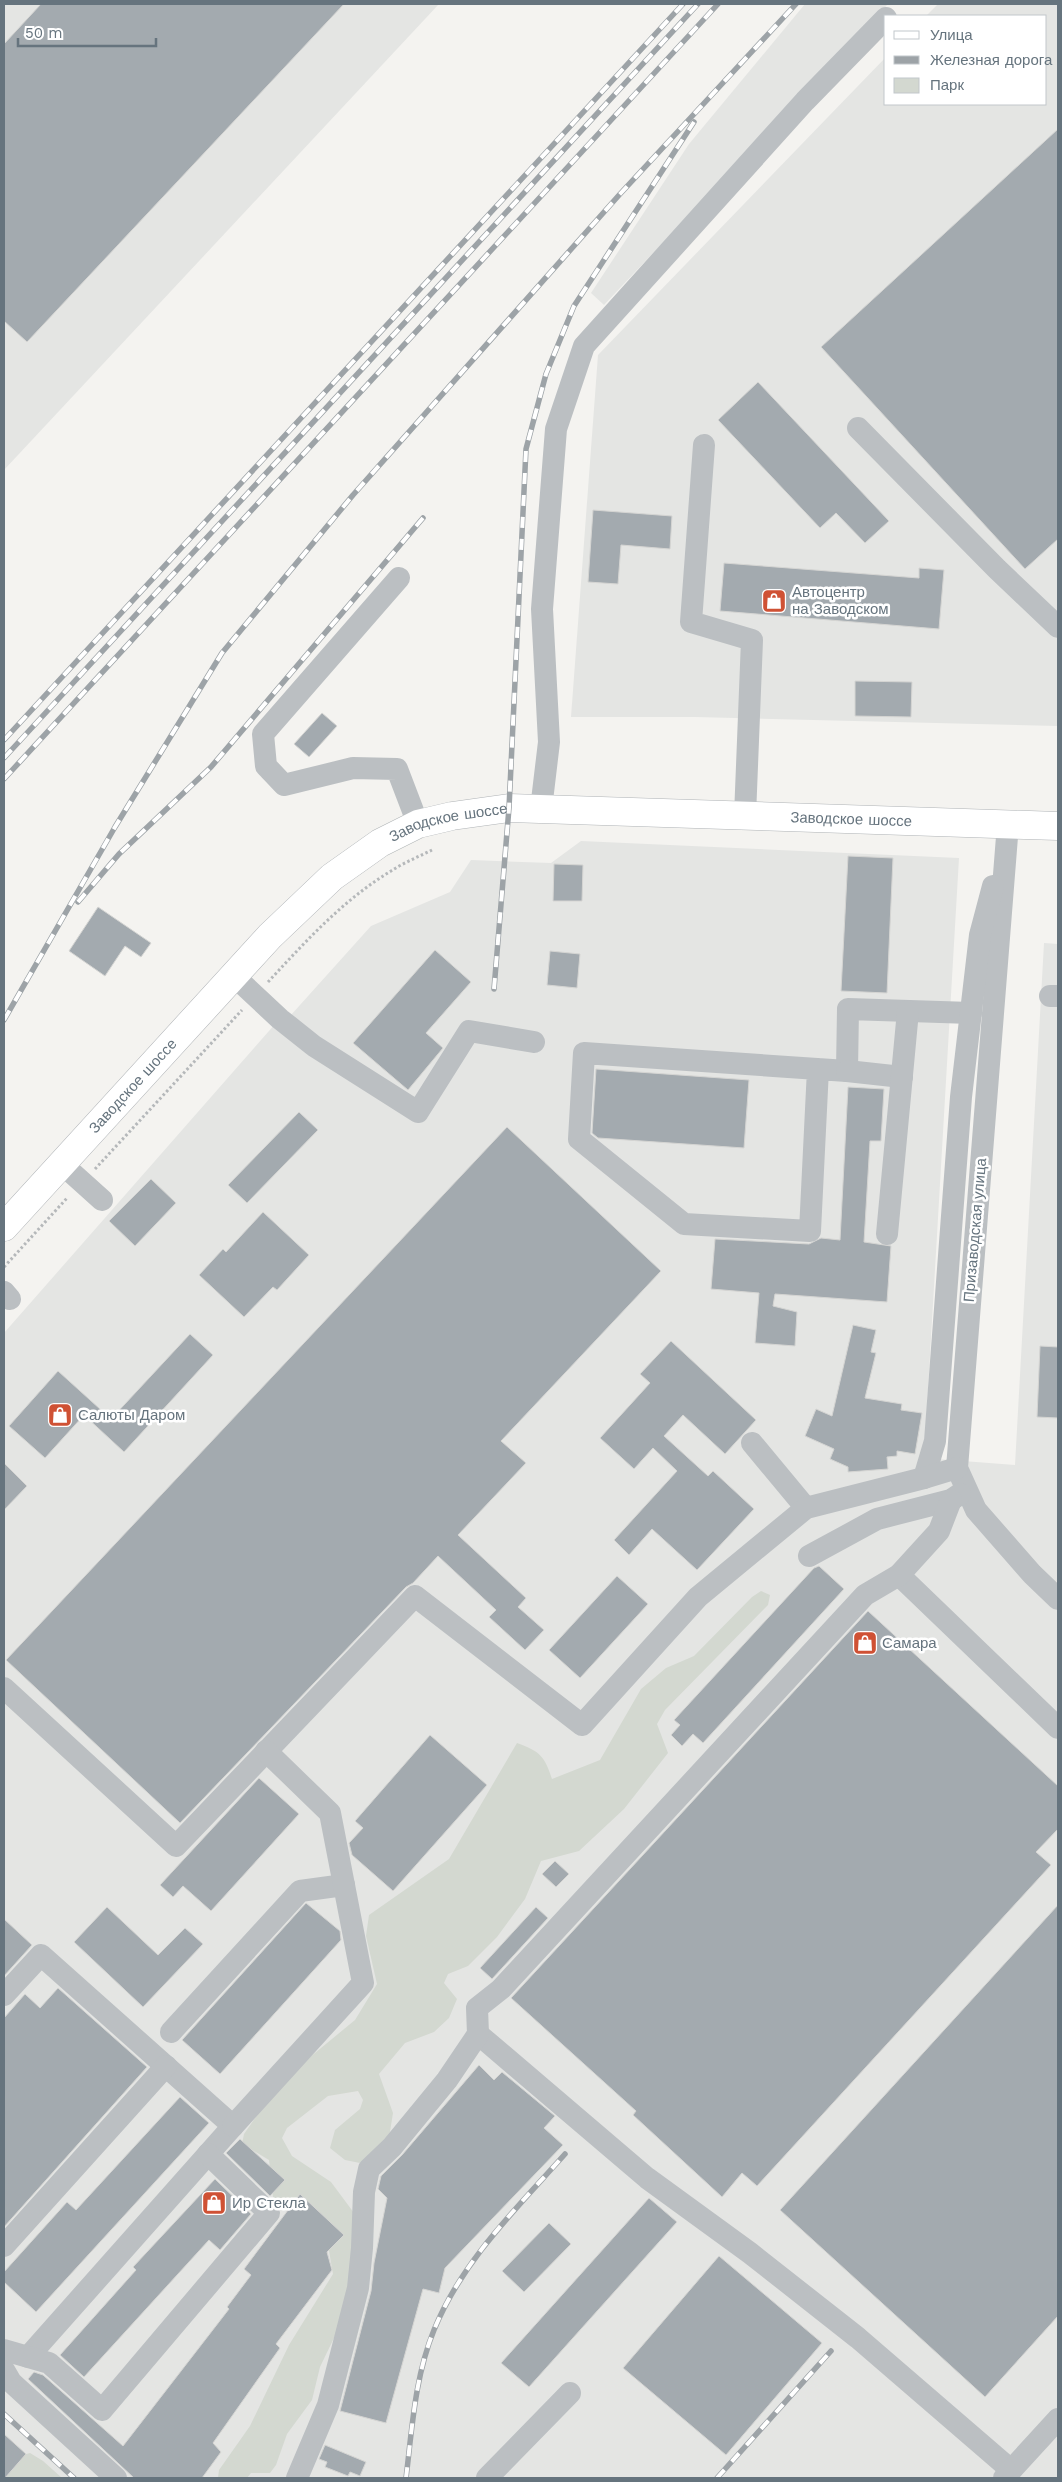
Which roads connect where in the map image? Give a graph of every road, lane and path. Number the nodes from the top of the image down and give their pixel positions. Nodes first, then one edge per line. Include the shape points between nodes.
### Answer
1 (900, 4) edge
2 (889, 15) edge
3 (884, 20) edge
4 (858, 428) dead end
5 (704, 445) dead end
6 (399, 578) dead end
7 (1055, 618) edge
8 (541, 809) junction
9 (745, 816) junction
10 (418, 824) junction
11 (1008, 824) junction
12 (1058, 826) edge
13 (432, 850) dead end
14 (234, 976) junction
15 (255, 996) junction
16 (908, 1010) junction
17 (971, 1013) junction
18 (534, 1042) dead end
19 (818, 1069) junction
20 (847, 1071) junction
21 (902, 1077) junction
22 (62, 1164) junction
23 (82, 1182) junction
24 (102, 1200) dead end
25 (4, 1227) edge
26 (887, 1234) dead end
27 (4, 1266) edge
28 (752, 1443) dead end
29 (957, 1468) junction
30 (924, 1478) junction
31 (959, 1494) junction
32 (806, 1508) junction
33 (808, 1556) dead end
34 (900, 1575) junction
35 (1058, 1599) edge
36 (4, 1688) edge
37 (1058, 1728) edge
38 (266, 1751) junction
39 (344, 1885) junction
40 (4, 1995) edge
41 (172, 2032) dead end
42 (478, 2034) junction
43 (166, 2066) junction
44 (233, 2126) junction
45 (208, 2154) junction
46 (4, 2246) edge
47 (4, 2350) edge
48 (28, 2357) junction
49 (4, 2370) edge
50 (570, 2394) dead end
51 (1058, 2419) edge
52 (1007, 2474) edge
53 (116, 2478) edge
54 (297, 2478) edge
55 (487, 2478) edge

1 - 2 street
3 - 8 street via 805,101 584,346 556,429 542,609 549,742
4 - 7 street
5 - 9 street via 690,622 752,640
6 - 10 street via 263,734 266,766 284,785 353,768 397,769
8 - 9 main road, Заводское шоссе
8 - 10 main road, Заводское шоссе via 509,808
9 - 11 main road, Заводское шоссе
10 - 14 main road, Заводское шоссе via 380,843 332,878 270,936
11 - 12 main road, Заводское шоссе
11 - 17 street via 980,935
11 - 29 street, Призаводская улица
13 - 15 path via 391,871 349,901 314,932
14 - 15 street
14 - 22 main road, Заводское шоссе
15 - 18 street via 314,1046 418,1112 469,1031
15 - 23 path
16 - 17 street
16 - 20 street via 848,1009
16 - 21 street
17 - 30 street via 961,1097 935,1441
19 - 19 street via 810,1231 684,1224 580,1139 584,1054
19 - 20 street
20 - 21 street
21 - 26 street
22 - 23 street
22 - 25 main road, Заводское шоссе
23 - 24 street
23 - 27 path
28 - 32 street
29 - 30 street
29 - 31 street, Призаводская улица
30 - 32 street
31 - 33 street via 877,1519
31 - 34 street via 939,1531
31 - 35 street, Призаводская улица
32 - 38 street via 698,1597 582,1725 415,1596
34 - 37 street
34 - 42 street via 865,1596 501,1989 478,2008
36 - 38 street via 176,1846
38 - 39 street via 330,1813
39 - 41 street via 300,1891
39 - 44 street via 363,1983
40 - 43 street via 41,1955
42 - 52 street via 647,2178 858,2338
42 - 54 street via 392,2147 369,2169 364,2192 356,2297 328,2406
43 - 44 street
43 - 46 street
44 - 45 street
45 - 48 street
45 - 48 street via 269,2213 102,2410 49,2363
47 - 48 street
49 - 53 street via 11,2382
50 - 55 street
51 - 52 street

